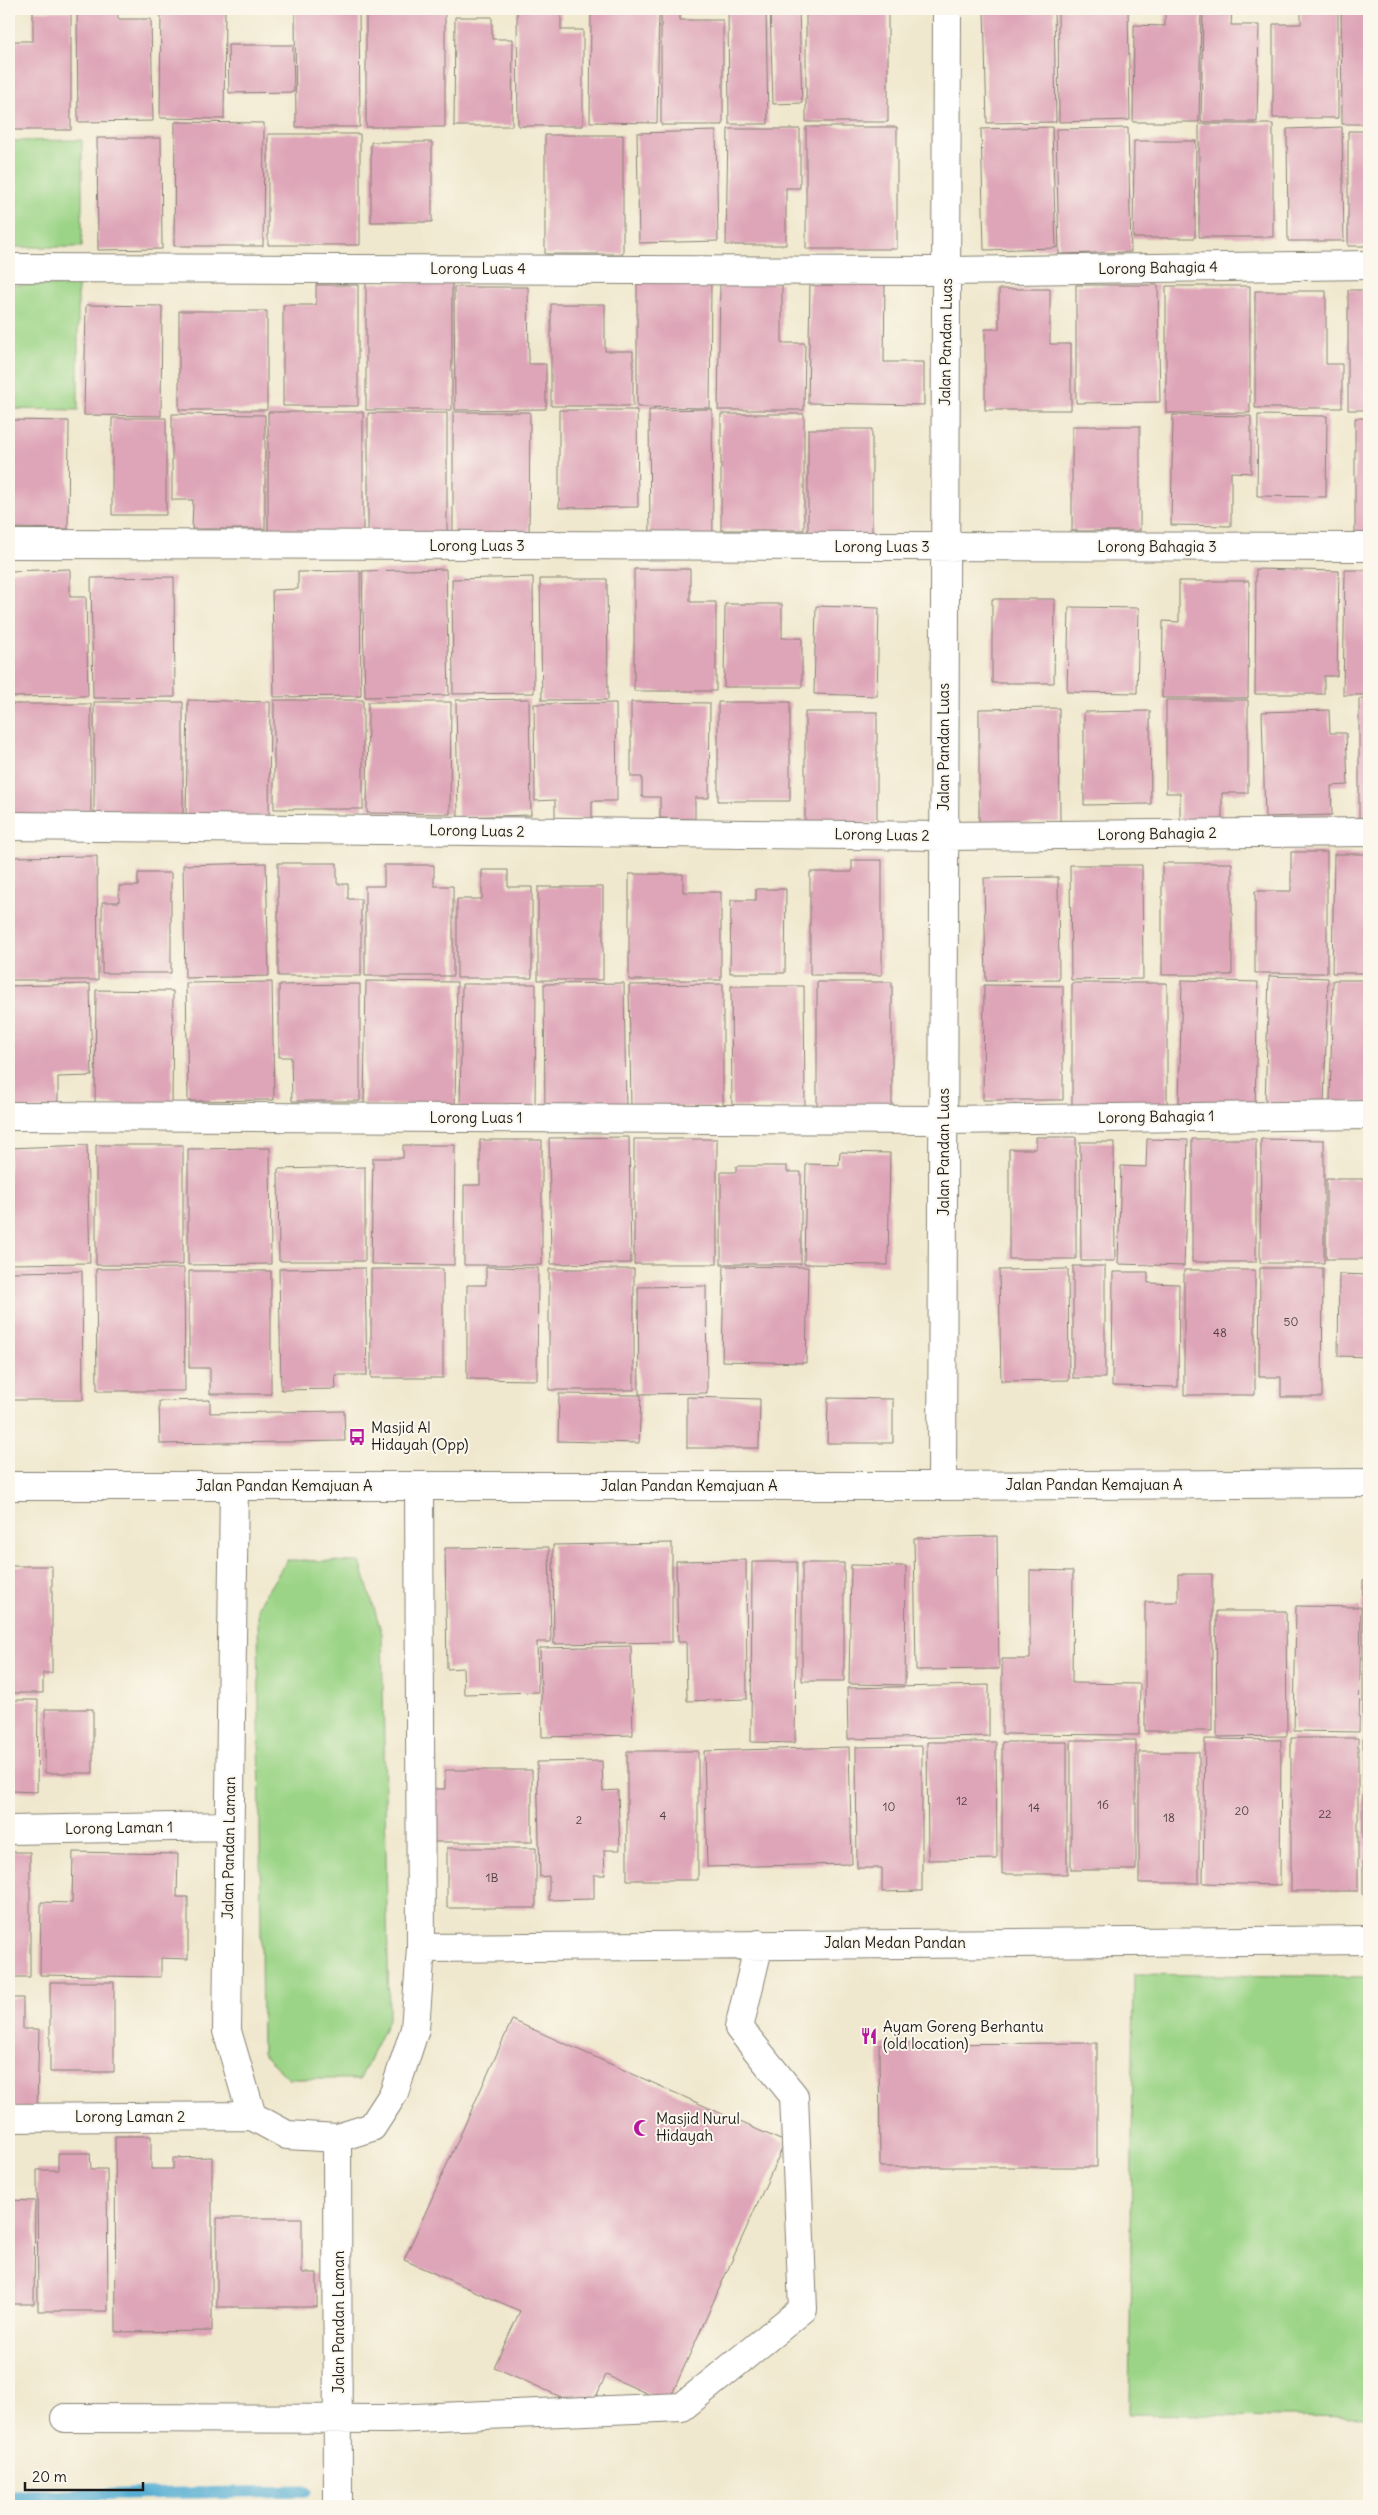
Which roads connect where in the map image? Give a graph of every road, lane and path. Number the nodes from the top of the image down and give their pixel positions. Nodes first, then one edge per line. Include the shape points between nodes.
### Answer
1 (947, 9) edge
2 (1369, 265) edge
3 (9, 268) edge
4 (946, 270) junction
5 (9, 544) edge
6 (1369, 547) edge
7 (945, 548) junction
8 (9, 826) edge
9 (1369, 832) edge
10 (944, 836) junction
11 (1369, 1114) edge
12 (9, 1116) edge
13 (944, 1120) junction
14 (1369, 1483) edge
15 (9, 1486) edge
16 (234, 1486) junction
17 (419, 1486) junction
18 (942, 1486) junction
19 (229, 1826) junction
20 (9, 1830) edge
21 (1369, 1940) edge
22 (759, 1944) junction
23 (421, 1948) junction
24 (252, 2116) junction
25 (9, 2118) edge
26 (337, 2138) junction
27 (66, 2418) dead end
28 (339, 2419) junction
29 (338, 2506) edge

1 - 4 street, Jalan Pandan Luas
2 - 4 street, Lorong Bahagia 4
3 - 4 street, Lorong Luas 4
4 - 7 street, Jalan Pandan Luas
5 - 7 street, Lorong Luas 3
6 - 7 street, Lorong Bahagia 3
7 - 10 street, Jalan Pandan Luas
8 - 10 street, Lorong Luas 2
9 - 10 street, Lorong Bahagia 2
10 - 13 street, Jalan Pandan Luas
11 - 13 street, Lorong Bahagia 1
12 - 13 street, Lorong Luas 1
13 - 18 street, Jalan Pandan Luas
14 - 18 street, Jalan Pandan Kemajuan A
15 - 16 street, Jalan Pandan Kemajuan A
16 - 17 street, Jalan Pandan Kemajuan A
16 - 19 street, Jalan Pandan Laman
17 - 18 street, Jalan Pandan Kemajuan A
17 - 23 street
19 - 20 street, Lorong Laman 1
19 - 24 street, Jalan Pandan Laman via 227,2032
21 - 22 street, Jalan Medan Pandan
22 - 23 street, Jalan Medan Pandan
22 - 28 street via 739,2028 794,2096 802,2309 682,2408
23 - 26 street via 415,2029 394,2093 372,2127
24 - 25 street, Lorong Laman 2
24 - 26 street via 287,2135
26 - 28 street, Jalan Pandan Laman
27 - 28 street
28 - 29 street, Jalan Pandan Laman

